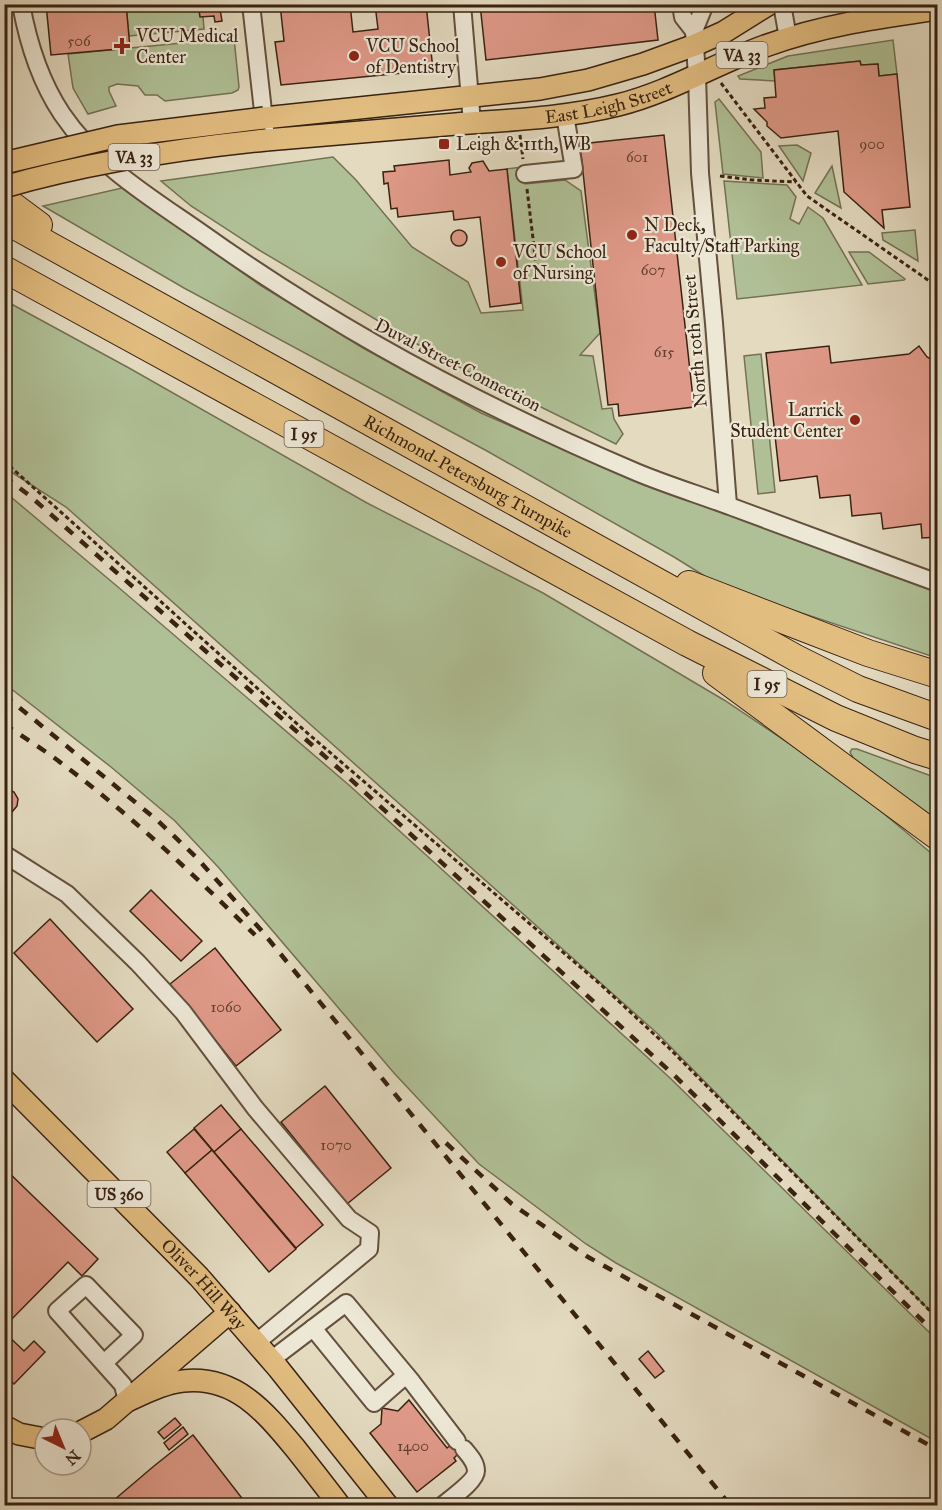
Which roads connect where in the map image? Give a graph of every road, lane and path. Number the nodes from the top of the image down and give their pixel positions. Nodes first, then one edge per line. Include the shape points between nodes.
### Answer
1 (21, 4) edge
2 (252, 4) edge
3 (462, 4) edge
4 (681, 4) edge
5 (702, 4) edge
6 (769, 4) edge
7 (782, 4) edge
8 (926, 9) edge
9 (694, 38) junction
10 (788, 38) junction
11 (704, 73) junction
12 (470, 96) junction
13 (565, 115) junction
14 (264, 118) junction
15 (472, 123) junction
16 (520, 134) dead end
17 (266, 140) junction
18 (4, 163) edge
19 (525, 174) junction
20 (720, 176) dead end
21 (796, 182) junction
22 (4, 187) edge
23 (4, 199) edge
24 (4, 220) edge
25 (4, 269) edge
26 (538, 280) dead end
27 (938, 287) edge
28 (130, 288) junction
29 (4, 460) edge
30 (728, 505) junction
31 (613, 555) junction
32 (938, 583) edge
33 (603, 599) junction
34 (938, 675) edge
35 (938, 718) edge
36 (938, 757) edge
37 (938, 837) edge
38 (4, 854) edge
39 (4, 1080) edge
40 (230, 1312) junction
41 (938, 1319) edge
42 (313, 1328) junction
43 (257, 1342) junction
44 (271, 1360) junction
45 (104, 1363) junction
46 (406, 1375) junction
47 (127, 1401) junction
48 (4, 1426) edge
49 (93, 1426) edge
50 (33, 1437) edge
51 (340, 1506) edge
52 (388, 1506) edge
53 (442, 1506) edge

1 - 30 street, Duval Street Connection via 37,65 63,115 96,154 252,269 441,381 639,473
2 - 14 street
3 - 12 street
4 - 9 street, North 10th Street
5 - 9 street, North 10th Street
6 - 9 main road, East Leigh Street / VA 33 via 724,32
7 - 10 street
8 - 10 main road, East Leigh Street / VA 33
9 - 11 street, North 10th Street
9 - 12 main road, East Leigh Street / VA 33 via 643,64 588,80
10 - 11 main road, East Leigh Street / VA 33
11 - 13 main road, East Leigh Street / VA 33 via 638,99
11 - 21 path
11 - 30 street, North 10th Street via 700,173
12 - 14 main road, East Leigh Street / VA 33
12 - 15 street
13 - 15 main road, East Leigh Street / VA 33
13 - 19 street via 574,169
14 - 17 street
14 - 18 main road, VA 33, bridge via 118,136
15 - 17 main road, East Leigh Street / VA 33
16 - 19 path
17 - 22 main road, VA 33, bridge via 116,161
19 - 26 path
20 - 21 path
21 - 27 path via 807,196
23 - 28 highway
24 - 28 highway, Richmond-Petersburg Turnpike / I 95
25 - 33 highway, I 95
28 - 31 highway, Richmond-Petersburg Turnpike / I 95
29 - 41 path via 305,731 661,1040
30 - 32 street, Duval Street Connection
31 - 34 highway via 868,653
31 - 35 highway, Richmond-Petersburg Turnpike / I 95 via 796,658 858,688
33 - 36 highway, I 95 via 836,718
33 - 37 highway via 747,694
38 - 43 street via 67,894 138,963 183,1012 255,1108 349,1220 370,1233 369,1249
39 - 40 main road, Oliver Hill Way / US 360 via 168,1243
40 - 43 main road, Oliver Hill Way / US 360
40 - 47 main road
42 - 44 street
42 - 46 street via 346,1303
42 - 46 street via 374,1403
43 - 44 main road, Oliver Hill Way / US 360
44 - 52 main road, Oliver Hill Way / US 360
45 - 45 street via 57,1311 86,1285 134,1335
45 - 47 street via 123,1385
46 - 53 street via 473,1460 477,1471
47 - 49 main road
47 - 51 main road via 183,1381 209,1381 235,1389 258,1405 277,1426
48 - 50 main road

